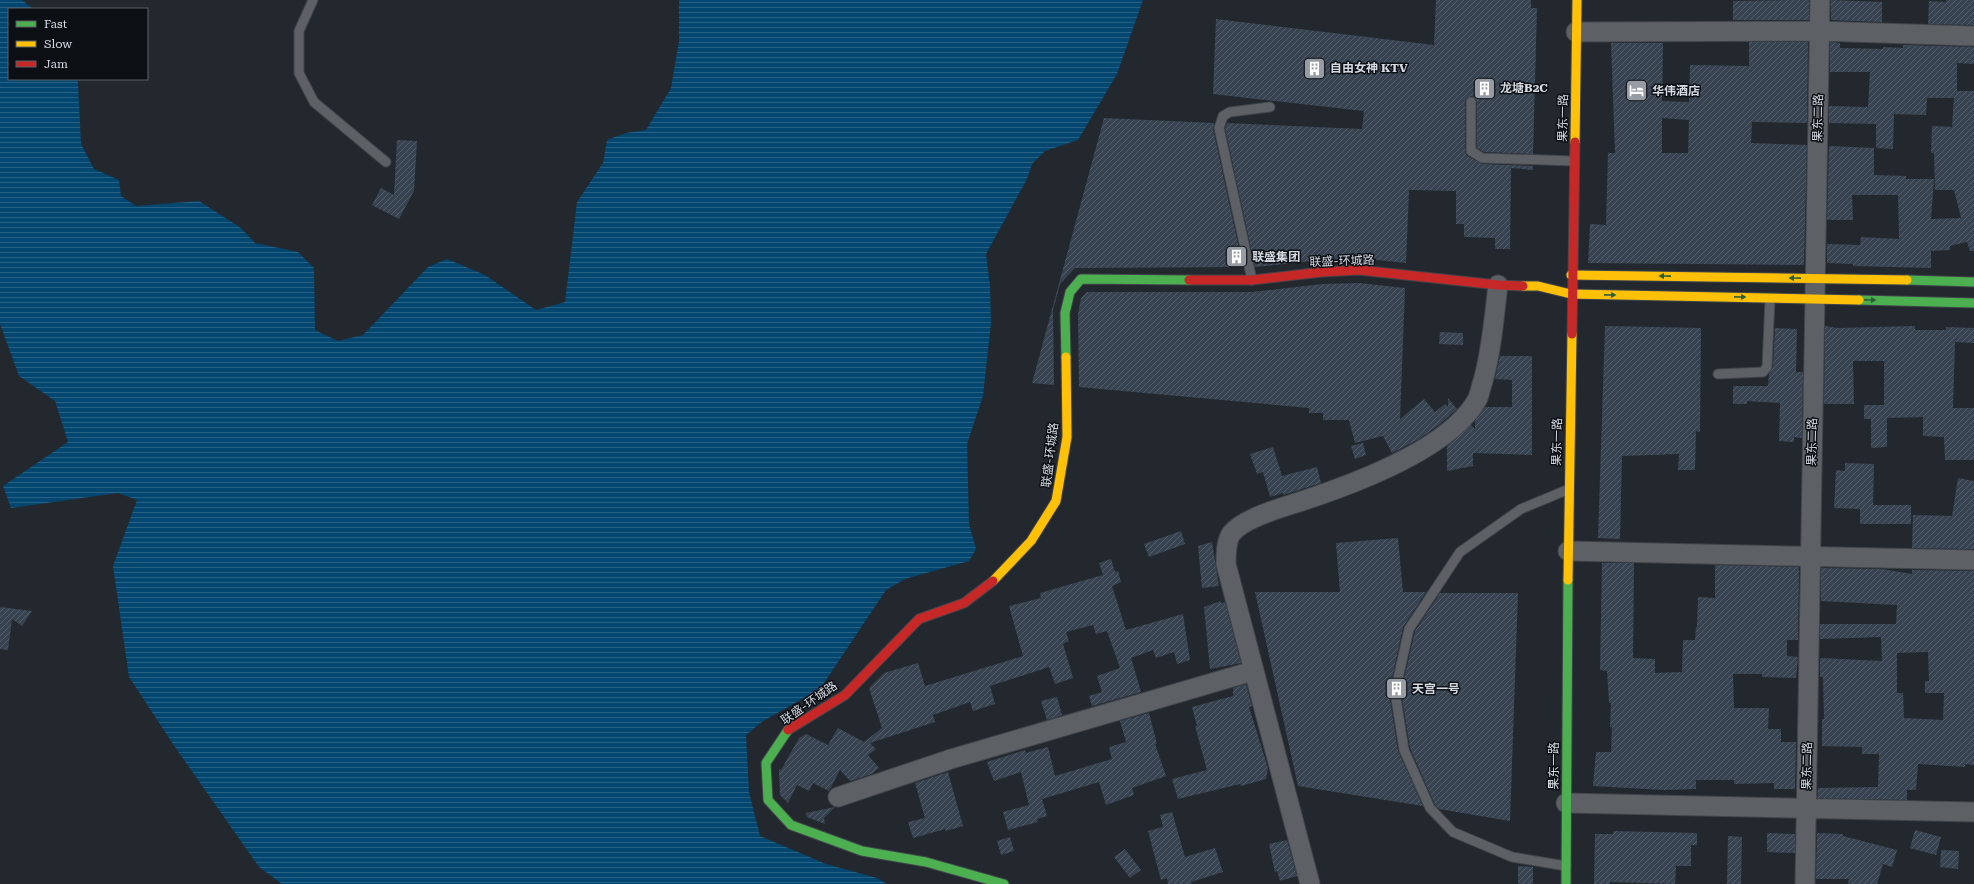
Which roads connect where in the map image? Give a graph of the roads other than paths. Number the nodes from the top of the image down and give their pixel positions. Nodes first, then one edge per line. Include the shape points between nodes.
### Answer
1 (313, 0) edge
2 (1577, 0) edge
3 (1820, 0) edge
4 (1819, 31) junction
5 (1576, 32) junction
6 (1974, 36) edge
7 (1471, 102) dead end
8 (1270, 107) dead end
9 (1574, 161) junction
10 (386, 162) dead end
11 (1571, 275) junction
12 (1815, 278) junction
13 (1252, 280) junction
14 (1974, 282) edge
15 (1498, 285) junction
16 (1538, 286) junction
17 (1708, 287) junction
18 (1922, 291) junction
19 (1571, 294) junction
20 (1770, 298) junction
21 (1815, 299) junction
22 (1974, 303) edge
23 (1718, 374) dead end
24 (1569, 489) junction
25 (1568, 551) junction
26 (1810, 557) junction
27 (1974, 560) edge
28 (1253, 671) junction
29 (838, 797) dead end
30 (1566, 803) junction
31 (1806, 810) junction
32 (1974, 812) edge
33 (1566, 866) junction
34 (1004, 884) edge
35 (1310, 884) edge
36 (1566, 884) edge
37 (1805, 884) edge

1 - 10 lane via 299,31 299,73 314,102
2 - 5 street, 果东一路
3 - 4 street, 果东二路
4 - 5 street
4 - 6 street
4 - 12 street, 果东二路
5 - 9 street, 果东一路
7 - 9 lane via 1471,152 1475,155 1482,158
8 - 13 lane via 1230,112 1223,116 1219,128
9 - 11 street, 果东一路
11 - 16 street
17 -> 11 street
11 - 19 street, 果东一路
12 -> 17 street
12 - 18 street
12 - 21 street, 果东二路
13 - 15 street, 联盛-环城路 via 1359,270
13 - 34 street, 联盛-环城路 via 1081,279 1070,292 1065,313 1067,437 1063,468 1056,501 1031,541 994,580 964,603 919,620 845,695 787,731 766,763 768,800 791,825 862,851 926,862
14 - 18 street
15 - 16 street, 联盛-环城路
15 - 28 street via 1491,343 1478,398 1466,415 1448,432 1408,457 1374,473 1256,518 1231,535 1226,550 1226,564
16 - 19 street, 联盛-环城路
19 -> 17 street, 联盛-环城路
17 -> 20 street
21 -> 18 street
18 - 22 street
19 - 24 street, 果东一路
20 - 21 street
20 - 23 lane via 1764,372
21 - 26 street, 果东二路
24 - 25 street, 果东一路
24 - 33 lane via 1521,509 1460,552 1408,629 1395,692 1404,750 1430,808 1453,832 1512,857
25 - 26 street
25 - 30 street, 果东一路
26 - 27 street
26 - 31 street, 果东二路
28 - 29 street via 951,759
28 - 35 street
30 - 31 street
30 - 33 street, 果东一路
31 - 32 street
31 - 37 street, 果东二路
33 - 36 street, 果东一路

